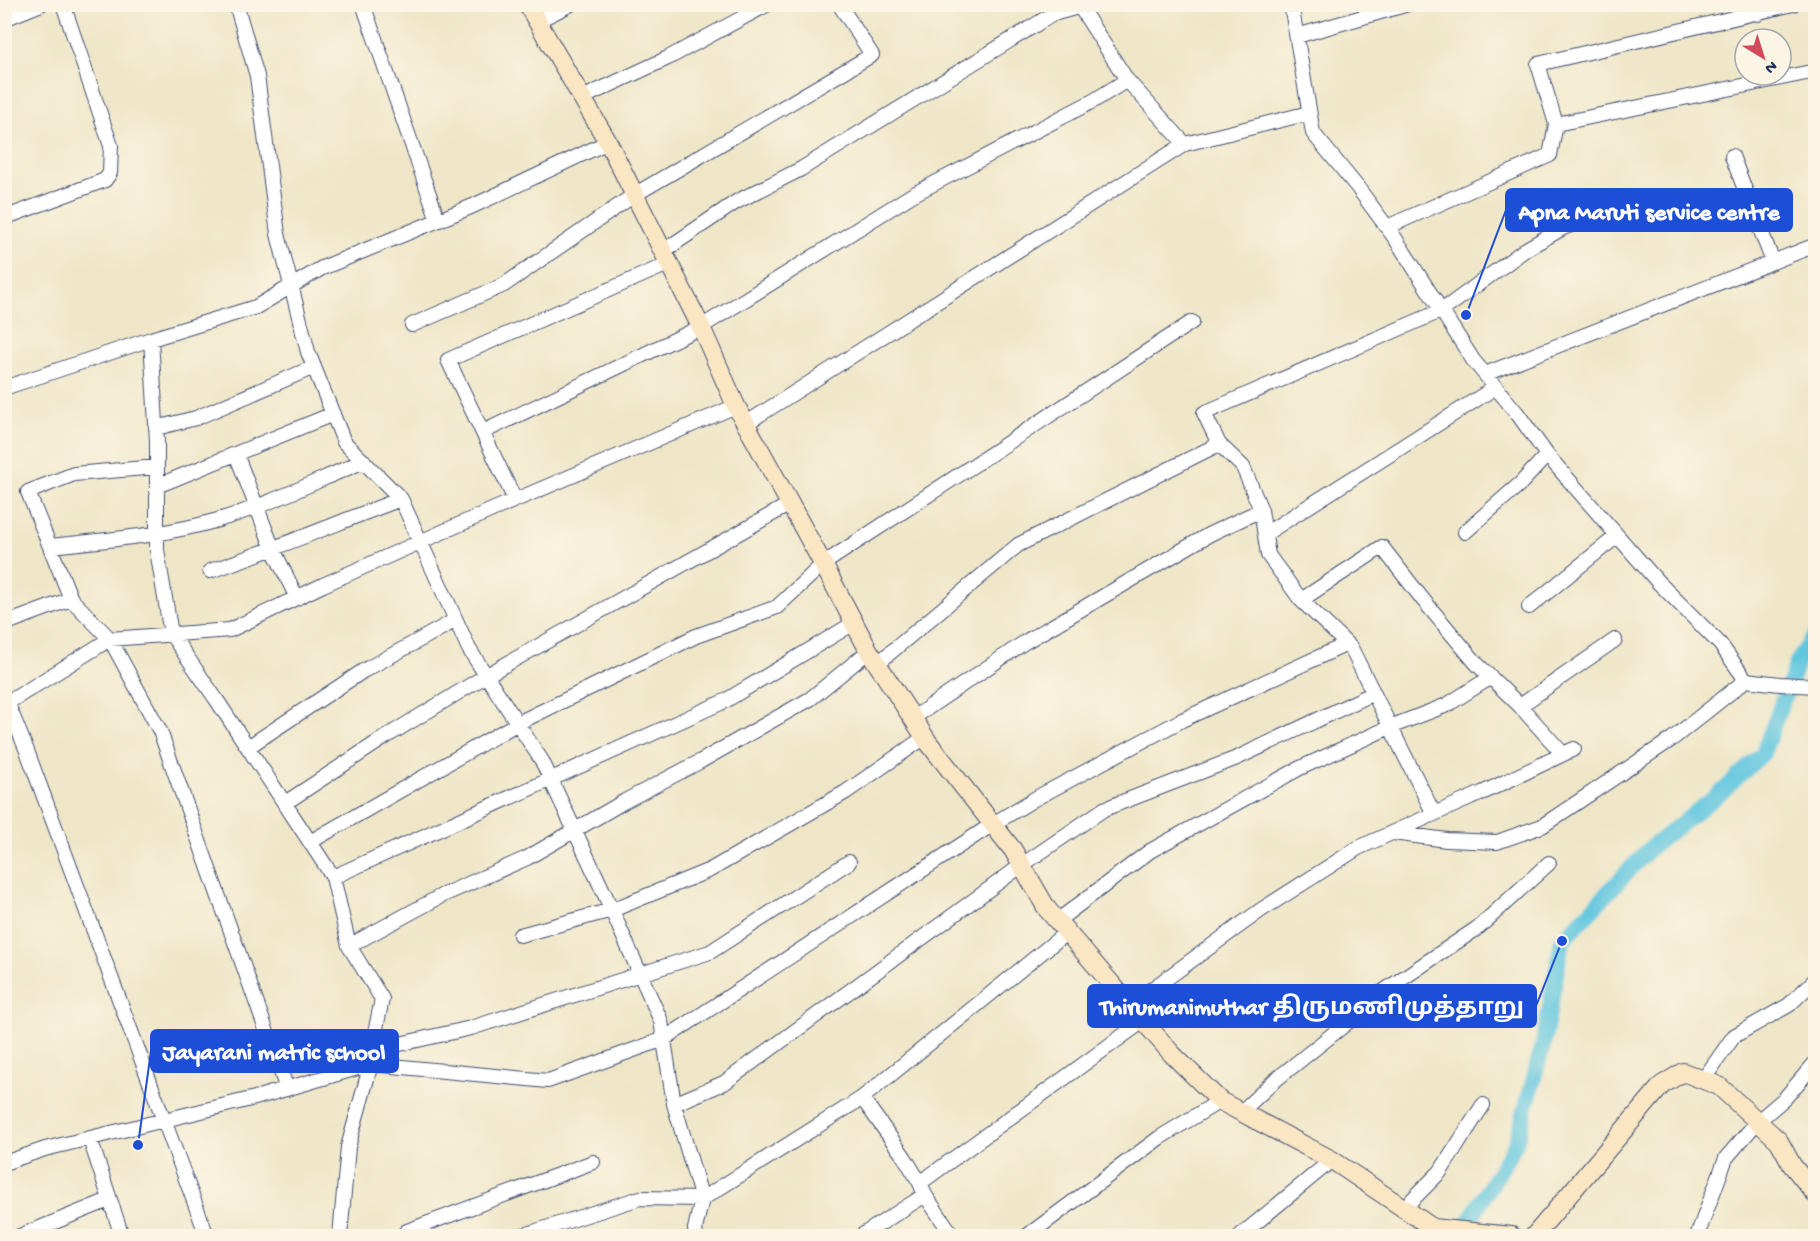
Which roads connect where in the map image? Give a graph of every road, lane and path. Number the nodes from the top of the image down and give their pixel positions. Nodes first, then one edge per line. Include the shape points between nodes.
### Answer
1 (41, 4) edge
2 (63, 4) edge
3 (236, 4) edge
4 (363, 4) edge
5 (528, 4) edge
6 (571, 4) edge
7 (768, 4) edge
8 (839, 4) edge
9 (1291, 4) edge
10 (1408, 4) edge
11 (1737, 4) edge
12 (1793, 4) edge
13 (1085, 6) edge
14 (1758, 14) junction
15 (4, 19) edge
16 (537, 21) junction
17 (1296, 36) junction
18 (1815, 71) edge
19 (1127, 80) junction
20 (582, 98) junction
21 (1309, 113) junction
22 (1556, 124) junction
23 (608, 142) junction
24 (1185, 144) junction
25 (1732, 156) dead end
26 (634, 195) junction
27 (1618, 208) dead end
28 (4, 218) edge
29 (438, 220) junction
30 (1387, 227) junction
31 (1815, 245) edge
32 (665, 258) junction
33 (1773, 262) junction
34 (291, 286) junction
35 (1443, 310) junction
36 (1192, 322) dead end
37 (412, 325) dead end
38 (700, 327) junction
39 (151, 339) junction
40 (314, 367) junction
41 (1485, 374) junction
42 (1496, 387) junction
43 (4, 388) edge
44 (736, 406) junction
45 (333, 414) junction
46 (746, 424) junction
47 (156, 428) junction
48 (483, 432) junction
49 (1219, 444) junction
50 (236, 454) junction
51 (1547, 455) junction
52 (364, 461) junction
53 (157, 466) junction
54 (157, 486) junction
55 (401, 499) junction
56 (515, 500) junction
57 (790, 504) junction
58 (257, 506) junction
59 (1261, 510) junction
60 (1465, 532) dead end
61 (1265, 534) junction
62 (157, 535) junction
63 (1617, 536) junction
64 (420, 542) junction
65 (50, 546) junction
66 (273, 549) junction
67 (823, 564) junction
68 (210, 571) dead end
69 (70, 598) junction
70 (297, 598) junction
71 (1301, 600) junction
72 (1529, 607) dead end
73 (456, 620) junction
74 (854, 623) junction
75 (4, 624) edge
76 (171, 634) junction
77 (110, 639) junction
78 (1615, 640) dead end
79 (1347, 644) junction
80 (873, 657) junction
81 (486, 675) junction
82 (1491, 677) junction
83 (1746, 680) junction
84 (1815, 686) edge
85 (1374, 693) junction
86 (6, 701) edge
87 (1520, 705) junction
88 (913, 718) junction
89 (518, 723) junction
90 (1390, 727) junction
91 (925, 737) junction
92 (248, 747) junction
93 (551, 779) junction
94 (285, 803) junction
95 (1434, 813) junction
96 (993, 824) junction
97 (575, 830) junction
98 (1392, 833) junction
99 (310, 842) junction
100 (849, 862) dead end
101 (1549, 863) dead end
102 (1022, 865) junction
103 (333, 877) junction
104 (612, 910) junction
105 (1062, 926) junction
106 (520, 935) dead end
107 (349, 946) junction
108 (640, 974) junction
109 (1815, 979) edge
110 (1130, 1005) junction
111 (1143, 1021) junction
112 (664, 1039) junction
113 (373, 1050) junction
114 (1815, 1062) edge
115 (371, 1064) junction
116 (1703, 1080) junction
117 (287, 1089) junction
118 (862, 1098) junction
119 (1220, 1101) junction
120 (674, 1104) junction
121 (1483, 1105) dead end
122 (1241, 1112) junction
123 (163, 1121) junction
124 (1757, 1122) junction
125 (90, 1139) junction
126 (1332, 1160) junction
127 (593, 1162) dead end
128 (4, 1163) edge
129 (922, 1189) junction
130 (1815, 1195) edge
131 (702, 1199) junction
132 (109, 1200) junction
133 (1404, 1208) junction
134 (20, 1236) edge
135 (122, 1236) edge
136 (207, 1236) edge
137 (340, 1236) edge
138 (402, 1236) edge
139 (521, 1236) edge
140 (696, 1236) edge
141 (861, 1236) edge
142 (953, 1236) edge
143 (1027, 1236) edge
144 (1240, 1236) edge
145 (1512, 1236) edge
146 (1534, 1236) edge
147 (1697, 1236) edge

1 - 15 street
2 - 28 street via 111,146 110,172 105,180
3 - 34 street via 257,76 279,234
4 - 29 street
5 - 16 street
6 - 16 street
7 - 20 street via 668,58
8 - 26 street via 872,55
9 - 17 street
10 - 17 street
11 - 14 street
12 - 14 street
13 - 19 street
13 - 32 street via 1043,20 801,169 736,202
14 - 22 street via 1538,64
16 - 20 street
17 - 21 street
18 - 22 street
19 - 24 street
19 - 38 street via 912,195
20 - 23 street
21 - 24 street
21 - 30 street via 1313,133
22 - 30 street via 1550,155
23 - 26 street
23 - 29 street
24 - 46 street
25 - 33 street
26 - 32 street
26 - 37 street via 504,285
27 - 35 street via 1563,228 1526,249
29 - 34 street via 322,268
30 - 35 street
31 - 33 street
32 - 38 street
32 - 48 street via 448,360
33 - 41 street
34 - 39 street via 256,308
34 - 40 street
35 - 41 street
35 - 49 street via 1204,413
36 - 67 street
38 - 44 street
38 - 48 street
39 - 43 street
39 - 47 street
40 - 45 street
40 - 47 street via 195,418
41 - 42 street
42 - 51 street
42 - 61 street
44 - 46 street
44 - 56 street
45 - 50 street
45 - 52 street via 344,442
46 - 57 street
47 - 53 street
48 - 56 street
49 - 59 street via 1243,467
49 - 80 street via 1018,545
50 - 54 street
50 - 58 street
51 - 60 street
51 - 63 street
52 - 55 street
52 - 58 street
53 - 54 street
53 - 65 street via 74,474 28,492
54 - 62 street
55 - 64 street
55 - 66 street
56 - 64 street
57 - 67 street
57 - 81 street
58 - 62 street
58 - 66 street
59 - 61 street
59 - 88 street via 1210,534 1025,642
61 - 71 street via 1268,555
62 - 65 street
62 - 76 street
63 - 72 street
63 - 83 street via 1720,644
64 - 70 street
64 - 73 street
65 - 69 street
66 - 68 street
66 - 70 street
67 - 74 street
67 - 89 street via 777,607 696,636
69 - 75 street
69 - 77 street
70 - 76 street via 230,630
71 - 79 street
71 - 82 street via 1382,547
73 - 81 street
73 - 92 street via 363,671
74 - 80 street
74 - 93 street via 725,701
76 - 77 street
76 - 92 street
77 - 86 street
77 - 117 street via 160,731
78 - 87 street
79 - 85 street
79 - 96 street via 1182,720
80 - 88 street
80 - 97 street via 810,699
81 - 89 street
81 - 94 street
82 - 87 street
82 - 90 street via 1447,705
83 - 84 street
83 - 98 street via 1672,739 1542,826 1497,842
85 - 90 street
85 - 102 street via 1237,758 1104,809
86 - 123 street
87 - 95 street via 1568,751
88 - 91 street
89 - 93 street
89 - 99 street
90 - 95 street
90 - 105 street via 1300,768 1150,851
91 - 96 street
91 - 104 street via 846,792 710,870
92 - 94 street
93 - 97 street
93 - 103 street
94 - 99 street
95 - 98 street
96 - 102 street
96 - 112 street
97 - 104 street
97 - 107 street
98 - 110 street via 1358,848 1261,910
99 - 103 street
100 - 108 street via 710,952
101 - 122 street via 1479,927 1378,995
102 - 105 street via 1047,909
102 - 120 street via 724,1083
103 - 107 street
104 - 106 street
104 - 108 street
105 - 110 street
105 - 118 street
107 - 113 street via 382,999
108 - 112 street via 661,1021
108 - 113 street via 471,1028
109 - 116 street via 1789,1005 1734,1036
110 - 111 street
111 - 119 street
111 - 129 street
112 - 115 street via 548,1082
112 - 120 street
113 - 115 street
114 - 124 street via 1785,1098
115 - 117 street
115 - 137 street via 348,1147
116 - 124 street via 1719,1086
116 - 146 street via 1683,1072 1662,1085
117 - 123 street
118 - 129 street
118 - 131 street
119 - 122 street
119 - 143 street via 1159,1138
120 - 131 street
121 - 133 street via 1440,1172
122 - 126 street
123 - 125 street
123 - 136 street
124 - 130 street via 1779,1141
124 - 147 street via 1726,1158
125 - 128 street
125 - 132 street
126 - 133 street
126 - 144 street
127 - 138 street
129 - 141 street
129 - 142 street
131 - 139 street via 640,1198
131 - 140 street
132 - 134 street
132 - 135 street
133 - 145 street via 1433,1228

